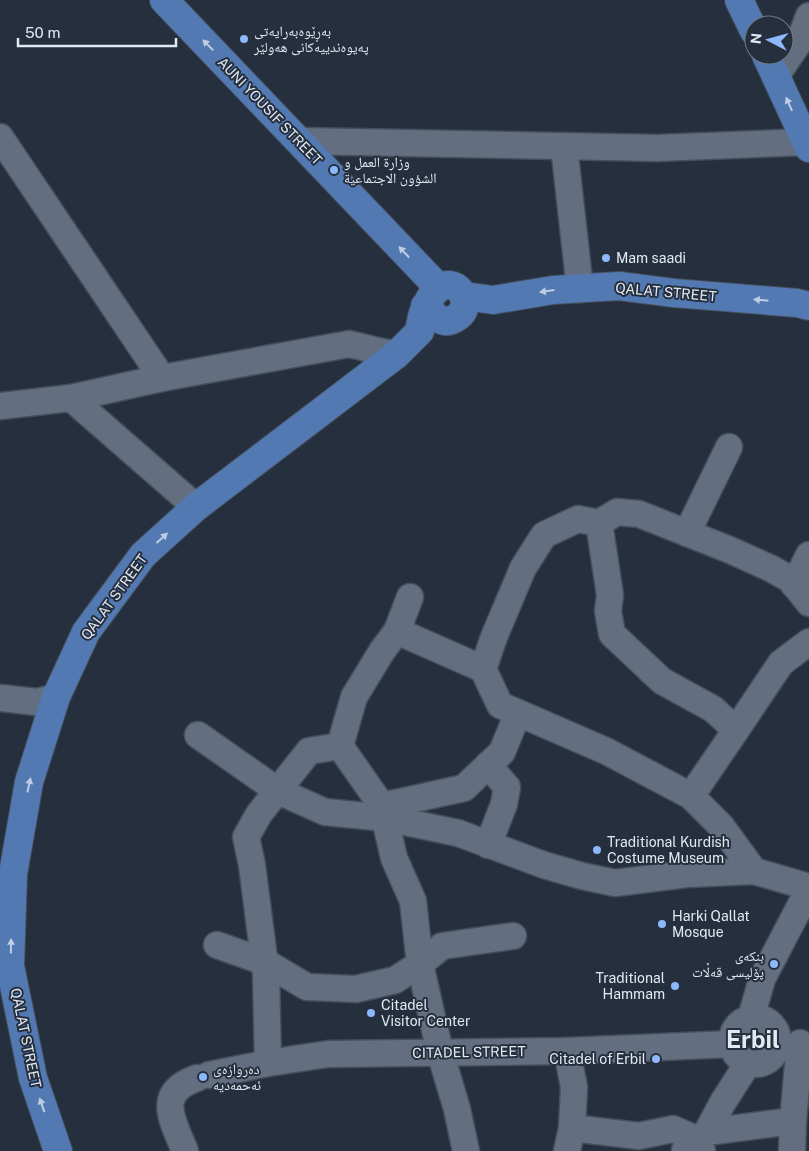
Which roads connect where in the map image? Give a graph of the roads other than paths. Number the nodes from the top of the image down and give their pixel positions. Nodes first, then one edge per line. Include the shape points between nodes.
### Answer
1 (164, 0) edge
2 (739, 0) edge
3 (746, 15) edge
4 (809, 16) edge
5 (771, 66) edge
6 (0, 137) edge
7 (300, 142) junction
8 (807, 145) edge
9 (564, 146) junction
10 (580, 289) junction
11 (809, 306) edge
12 (427, 308) junction
13 (458, 311) junction
14 (397, 354) junction
15 (162, 378) junction
16 (70, 398) junction
17 (0, 406) edge
18 (729, 448) dead end
19 (196, 507) junction
20 (599, 523) junction
21 (687, 533) junction
22 (809, 555) edge
23 (802, 594) edge
24 (410, 597) dead end
25 (397, 631) junction
26 (809, 642) edge
27 (483, 669) junction
28 (56, 697) junction
29 (0, 698) edge
30 (518, 714) junction
31 (736, 730) junction
32 (198, 735) dead end
33 (340, 746) junction
34 (488, 765) junction
35 (278, 791) junction
36 (691, 796) junction
37 (384, 812) junction
38 (488, 845) junction
39 (754, 871) junction
40 (809, 888) edge
41 (513, 936) dead end
42 (217, 945) dead end
43 (265, 962) junction
44 (420, 964) junction
45 (751, 1018) junction
46 (796, 1043) edge
47 (567, 1051) junction
48 (440, 1052) junction
49 (740, 1054) junction
50 (268, 1063) junction
51 (793, 1121) junction
52 (569, 1139) edge
53 (698, 1144) edge
54 (58, 1151) edge
55 (185, 1151) edge
56 (466, 1151) edge
57 (792, 1151) edge

7 -> 1 main road, AUNI YOUSIF STREET
2 - 3 main road
4 - 5 street via 799,42
8 -> 5 main road
6 - 15 street
7 - 9 street
12 -> 7 main road, AUNI YOUSIF STREET
8 - 9 street
9 - 10 street
11 -> 10 main road, QALAT STREET via 619,286
10 -> 13 main road, QALAT STREET via 493,300
12 - 13 main road via 438,328
12 - 13 main road via 448,285 458,288
12 - 14 main road, QALAT STREET
14 - 15 street via 349,344
14 - 19 main road, QALAT STREET
15 - 16 street
16 - 17 street
16 - 19 street
18 - 21 street
28 -> 19 main road, QALAT STREET via 86,632 143,555
20 - 21 street via 617,512 639,514
20 - 27 street via 578,519 544,535 523,568
20 - 31 street via 610,595 608,611 612,634 662,681 713,709
21 - 23 street via 770,568 790,580
22 - 23 street
24 - 25 street
25 - 27 street
25 - 33 street via 354,697
26 - 31 street via 781,664
27 - 30 street via 500,705
28 - 29 street via 37,702
54 -> 28 main road, QALAT STREET via 33,1078 10,966 12,882 29,782
30 - 34 street via 502,752
30 - 36 street via 606,751
31 - 36 street
32 - 35 street
33 - 35 street via 309,752
33 - 37 street
34 - 37 street via 464,788
34 - 38 street via 507,787
35 - 37 street via 325,812
35 - 43 street via 258,814 246,837
36 - 39 street via 721,826
37 - 38 street
37 - 44 street via 394,858 413,901
38 - 39 street via 544,865 615,883 687,874
39 - 40 street
40 - 45 street via 762,979
41 - 44 street via 442,946
42 - 43 street
43 - 44 street via 307,987 356,989 395,980
43 - 50 street
44 - 48 street
45 - 46 street via 758,1017 771,1023 778,1036
45 - 49 street via 738,1024 734,1030
46 - 49 street, CITADEL STREET via 762,1063
46 - 51 street
47 - 48 street, CITADEL STREET
47 - 49 street, CITADEL STREET
47 - 52 street via 574,1087
48 - 50 street, CITADEL STREET via 328,1054
48 - 56 street
49 - 53 street via 723,1102
50 - 55 street, CITADEL STREET via 203,1077 183,1084 176,1091 170,1113
51 - 53 street
51 - 57 street
52 - 53 street via 639,1136 673,1129

